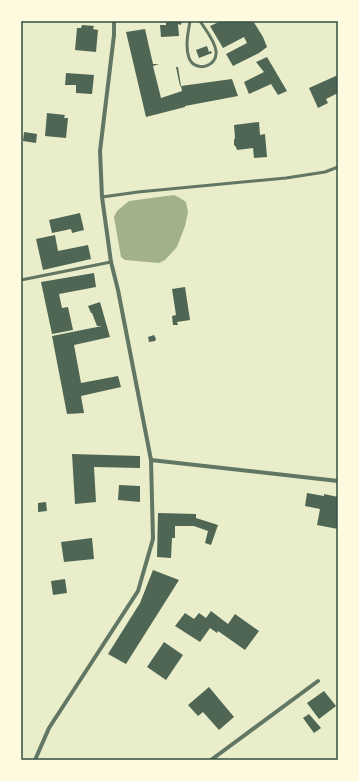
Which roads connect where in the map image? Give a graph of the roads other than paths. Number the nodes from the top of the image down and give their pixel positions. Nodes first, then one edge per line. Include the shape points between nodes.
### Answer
1 (114, 21) edge
2 (190, 21) edge
3 (200, 21) edge
4 (338, 167) edge
5 (102, 197) junction
6 (111, 262) junction
7 (21, 280) edge
8 (151, 460) junction
9 (338, 482) edge
10 (318, 681) dead end
11 (35, 760) edge
12 (211, 760) edge

1 - 5 street via 100,151
2 - 3 lane via 188,54 193,64 202,67 211,64 216,51
4 - 5 lane via 325,172 286,178
5 - 6 street
6 - 7 lane
6 - 8 street
8 - 9 street
8 - 11 street via 152,539 138,591 49,728
10 - 12 street

